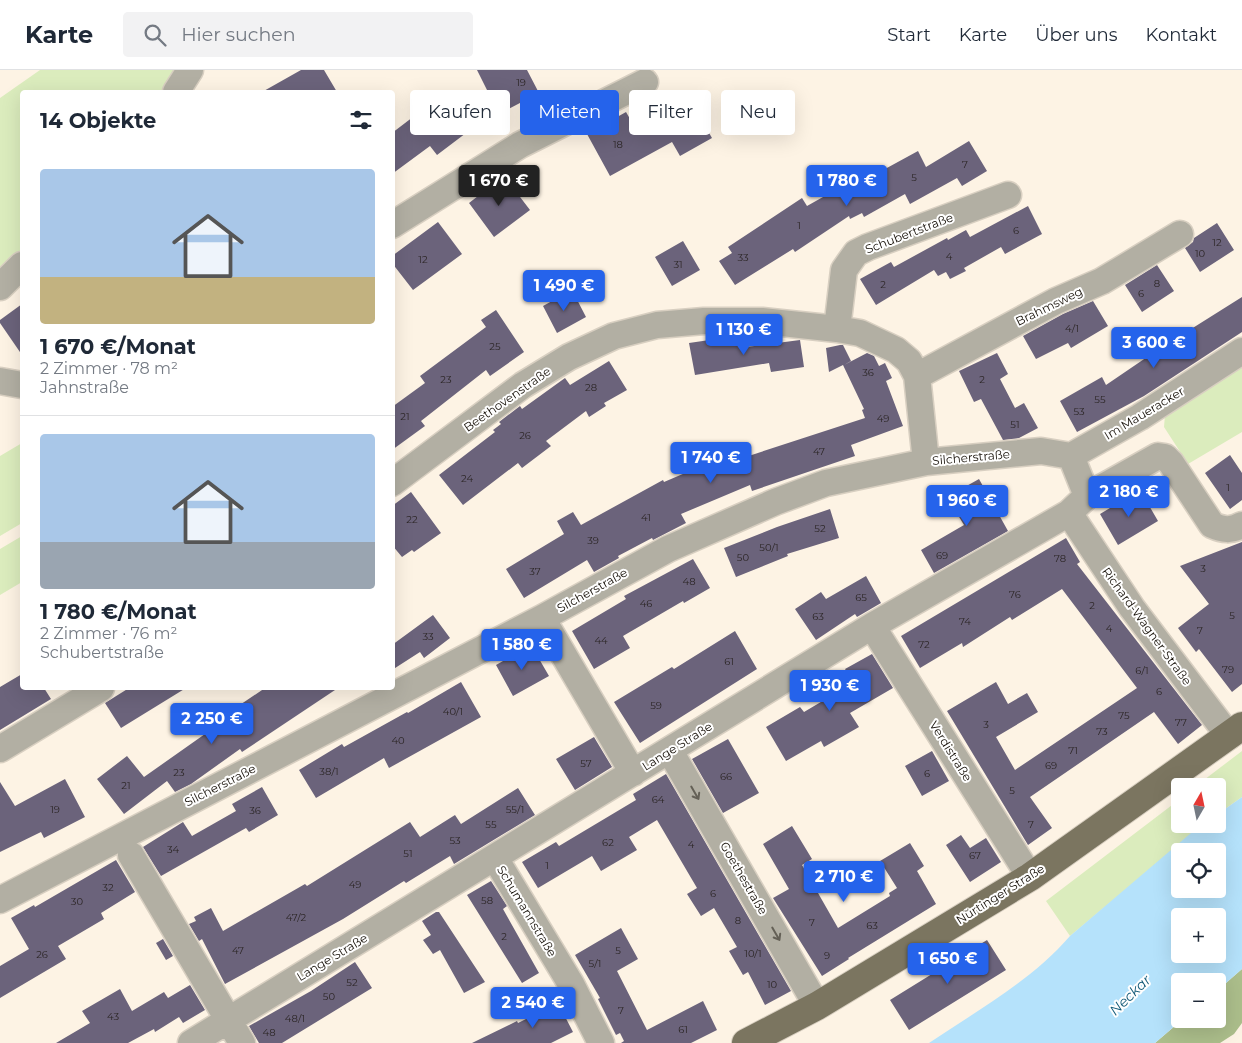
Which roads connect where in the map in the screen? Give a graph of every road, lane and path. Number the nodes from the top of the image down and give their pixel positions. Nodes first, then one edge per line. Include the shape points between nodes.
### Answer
1 (190, 70) edge
2 (645, 82) dead end
3 (177, 90) edge
4 (1008, 195) dead end
5 (395, 223) edge
6 (1180, 234) dead end
7 (20, 267) edge
8 (0, 287) edge
9 (838, 329) junction
10 (1242, 351) edge
11 (917, 376) junction
12 (0, 382) edge
13 (20, 385) edge
14 (1070, 456) junction
15 (926, 462) junction
16 (395, 481) edge
17 (1078, 504) junction
18 (1242, 525) edge
19 (542, 618) junction
20 (872, 626) junction
21 (98, 690) edge
22 (1235, 731) edge
23 (0, 749) edge
24 (670, 751) junction
25 (633, 773) junction
26 (131, 855) dead end
27 (495, 858) junction
28 (1030, 877) junction
29 (0, 900) edge
30 (817, 1006) junction
31 (230, 1020) junction
32 (191, 1043) edge
33 (242, 1043) edge
34 (601, 1043) edge
35 (746, 1043) edge

1 - 3 street
2 - 5 street via 513,150
4 - 9 street, Schubertstraße via 856,253 844,270
6 - 11 street, Brahmsweg via 1102,281 1056,301
7 - 8 street
9 - 11 street, Beethovenstraße via 860,333 896,350 909,362
9 - 16 street, Beethovenstraße via 762,321 704,321 657,326 614,336 569,357 523,385
10 - 14 street, Im Maueracker via 1140,417
11 - 15 street, Beethovenstraße
12 - 13 street
14 - 15 street, Silcherstraße via 1041,451
14 - 17 street
15 - 19 street, Silcherstraße via 826,483 775,502 668,549
17 - 18 street, Lange Straße via 1158,456 1165,457 1212,525 1228,530
17 - 20 street, Lange Straße
17 - 22 street, Richard-Wagner-Straße via 1132,608
19 - 25 street
19 - 29 street, Silcherstraße
20 - 24 street, Lange Straße
20 - 28 street, Verdistraße
21 - 23 street
22 - 28 main road, Nürtinger Straße
24 - 25 street, Lange Straße
24 -> 30 street, Goethestraße
25 - 27 street, Lange Straße
26 - 31 street
27 - 31 street, Lange Straße
27 - 34 street, Schumannstraße via 571,984
28 - 30 main road, Nürtinger Straße
30 - 35 main road, Nürtinger Straße
31 - 32 street, Lange Straße
31 - 33 street

